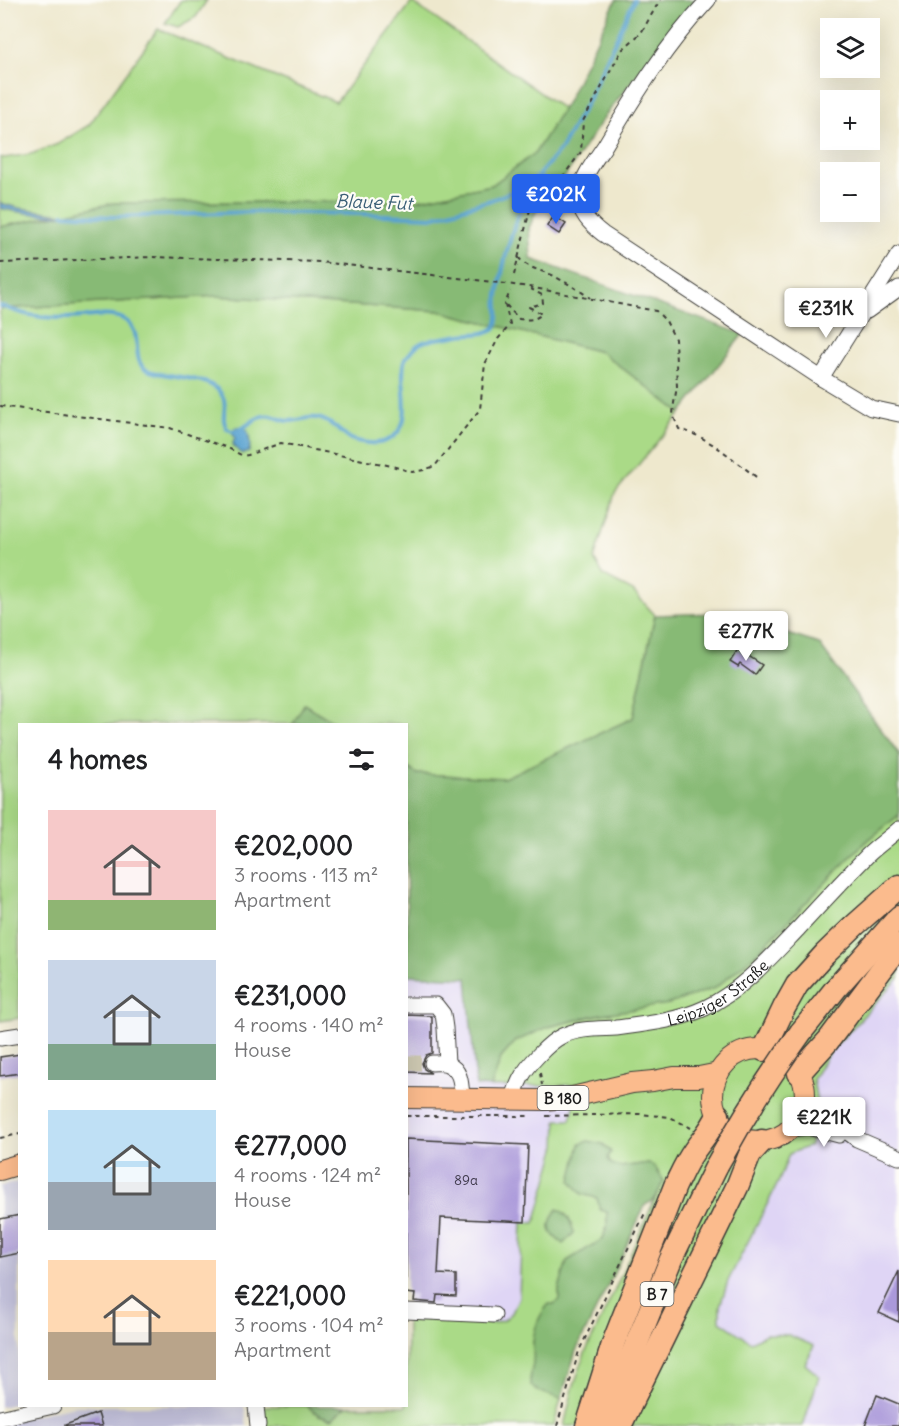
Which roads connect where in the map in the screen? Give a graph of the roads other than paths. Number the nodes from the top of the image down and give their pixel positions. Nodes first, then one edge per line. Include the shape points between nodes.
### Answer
1 (708, 0) edge
2 (899, 254) edge
3 (899, 288) edge
4 (860, 316) junction
5 (821, 378) junction
6 (899, 414) edge
7 (899, 829) edge
8 (899, 886) edge
9 (899, 917) edge
10 (899, 946) edge
11 (408, 1005) edge
12 (18, 1035) edge
13 (0, 1038) edge
14 (764, 1050) junction
15 (719, 1073) junction
16 (800, 1073) junction
17 (653, 1081) junction
18 (408, 1098) edge
19 (462, 1099) junction
20 (512, 1100) junction
21 (804, 1103) junction
22 (716, 1107) junction
23 (793, 1134) junction
24 (857, 1138) junction
25 (766, 1146) junction
26 (899, 1157) edge
27 (18, 1165) edge
28 (0, 1170) edge
29 (408, 1311) edge
30 (494, 1315) dead end
31 (49, 1407) edge
32 (256, 1407) edge
33 (0, 1418) edge
34 (258, 1426) edge
35 (587, 1426) edge
36 (603, 1426) edge
37 (620, 1426) edge

1 - 5 street via 672,43 587,174 579,195 581,207 591,225 603,234
2 - 4 street
3 - 4 street
4 - 5 street
5 - 6 street via 871,408
7 - 20 street, Leipziger Straße via 869,854 771,958 726,996 689,1014 663,1021 560,1037 521,1077
8 - 14 highway via 797,985
9 - 36 highway, B 7, bridge via 801,1032 757,1096 717,1165 671,1259
10 - 16 highway
11 - 19 street via 436,1005 443,1014 445,1028 439,1063 456,1070
12 - 13 street
14 - 15 main road via 743,1053
14 - 16 main road via 781,1055
15 - 17 main road, B 180
15 - 22 main road via 714,1090
16 - 21 main road
17 - 20 main road, B 180 via 567,1098
17 - 22 main road, B 180 via 694,1089
18 - 19 main road, B 180
19 - 20 main road, B 180
21 - 23 main road
21 - 24 street via 813,1113
22 - 25 main road, B 180 via 732,1131
22 - 35 highway via 714,1125 694,1150 675,1186 614,1341
23 - 24 street via 808,1127
23 - 25 main road via 777,1137
24 - 26 street
25 - 37 highway via 750,1154
27 - 28 main road
29 - 30 street
31 - 33 street
32 - 34 street

